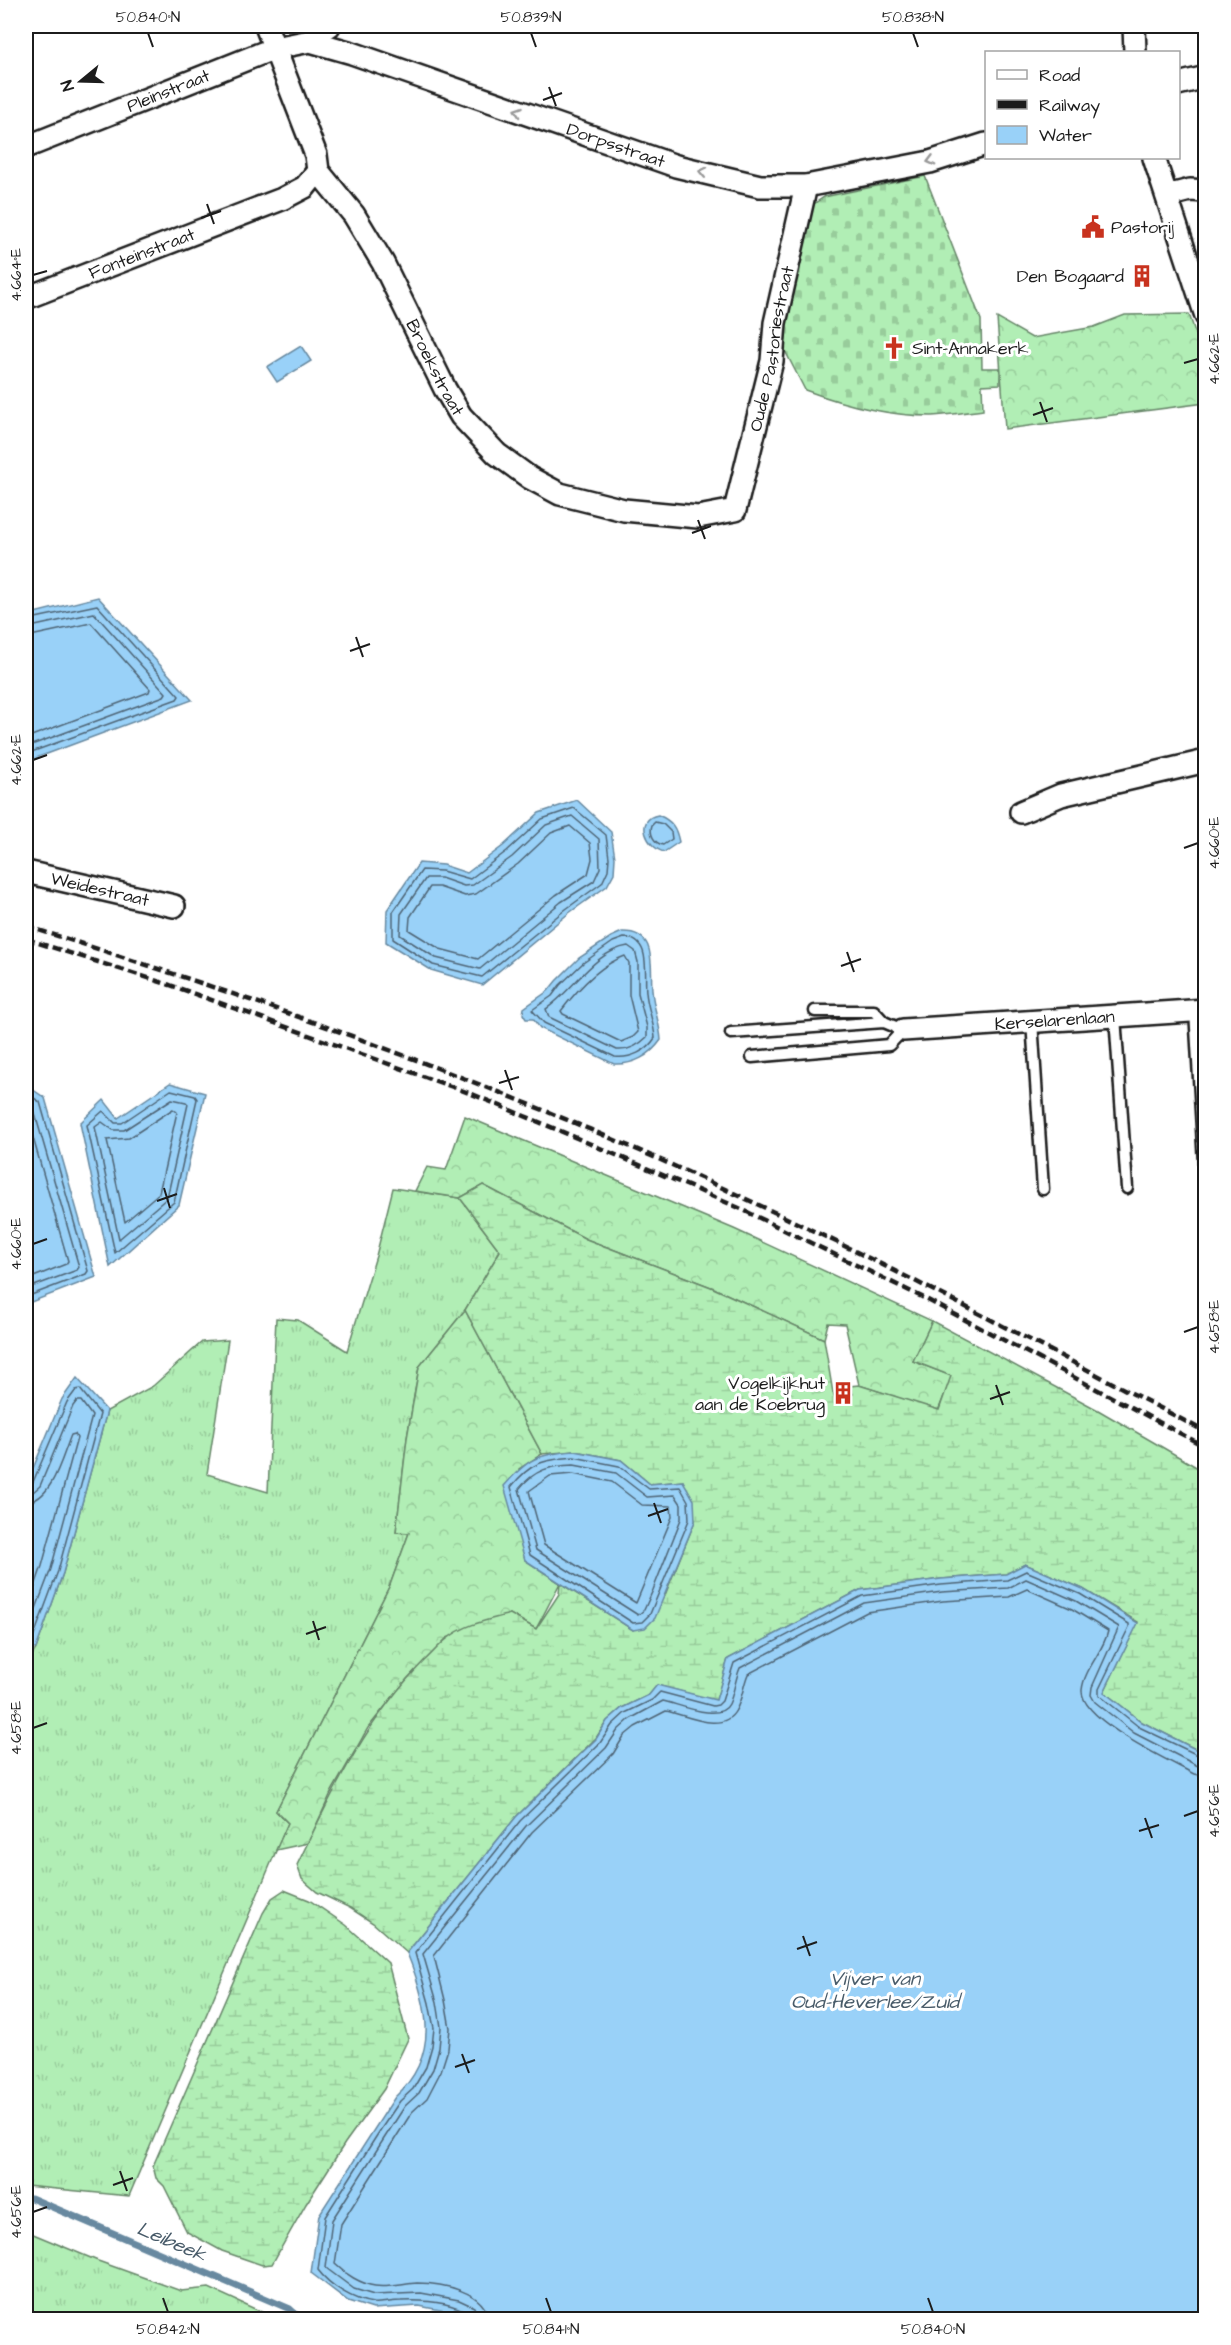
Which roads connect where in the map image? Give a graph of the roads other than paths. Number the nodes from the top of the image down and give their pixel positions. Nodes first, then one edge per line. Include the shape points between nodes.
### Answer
1 (266, 26) edge
2 (329, 26) edge
3 (1134, 26) edge
4 (310, 41) junction
5 (275, 48) junction
6 (1135, 51) edge
7 (1206, 77) edge
8 (1180, 84) edge
9 (985, 145) edge
10 (26, 147) edge
11 (1154, 159) edge
12 (318, 171) junction
13 (814, 184) junction
14 (1206, 191) edge
15 (1167, 196) junction
16 (26, 298) edge
17 (1206, 316) edge
18 (735, 510) joint
19 (1206, 761) edge
20 (1021, 812) dead end
21 (26, 872) edge
22 (174, 906) dead end
23 (1200, 1010) edge
24 (815, 1011) dead end
25 (1114, 1016) junction
26 (1032, 1021) junction
27 (894, 1026) junction
28 (730, 1033) dead end
29 (752, 1057) dead end
30 (1205, 1180) edge
31 (1126, 1188) dead end
32 (1043, 1189) dead end

1 - 5 street
2 - 4 street
3 - 6 street
4 - 5 street, Dorpsstraat
13 -> 4 street, Dorpsstraat via 759,186 676,166
5 - 10 street, Pleinstraat
5 - 12 street, Broekstraat via 316,155
7 - 8 street
9 -> 13 street, Dorpsstraat via 930,162
11 - 15 street
12 - 16 street, Fonteinstraat via 306,188 282,199
12 - 18 street, Broekstraat via 354,215 383,263 461,416 497,454 560,494 624,510 698,517
13 - 18 street, Oude Pastoriestraat via 775,323 772,361
14 - 15 street via 1190,190
15 - 17 street
19 - 20 street via 1061,795
21 - 22 street, Weidestraat
23 - 25 street, Kerselarenlaan
23 - 30 lane
24 - 27 lane via 874,1011
25 - 26 street, Kerselarenlaan
25 - 31 lane
26 - 27 street, Kerselarenlaan
26 - 32 lane
27 - 28 lane
27 - 29 lane via 889,1045

